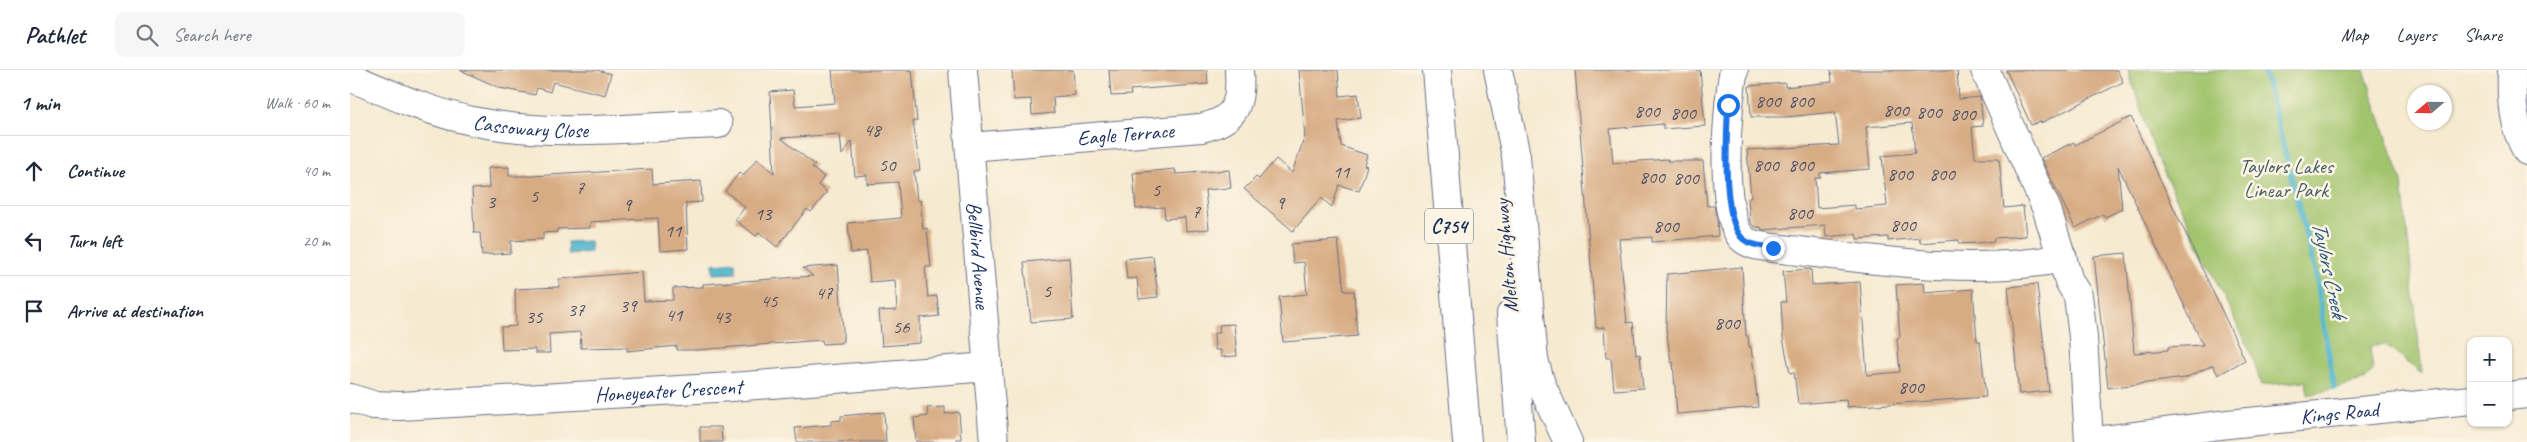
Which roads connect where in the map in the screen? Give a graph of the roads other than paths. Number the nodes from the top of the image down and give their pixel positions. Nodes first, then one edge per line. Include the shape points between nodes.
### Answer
1 (964, 70) edge
2 (1239, 70) edge
3 (1437, 70) edge
4 (1491, 70) edge
5 (1498, 70) edge
6 (1734, 70) edge
7 (1985, 70) edge
8 (2512, 70) edge
9 (350, 78) edge
10 (718, 124) dead end
11 (970, 146) junction
12 (2527, 151) edge
13 (2066, 269) junction
14 (988, 367) junction
15 (2527, 394) edge
16 (2512, 396) edge
17 (350, 398) edge
18 (2467, 400) edge
19 (1465, 441) edge
20 (994, 442) edge
21 (1521, 442) edge
22 (1568, 442) edge
23 (2073, 442) edge
24 (2089, 442) edge

1 - 11 main road, Bellbird Avenue
2 - 11 main road, Eagle Terrace via 1238,103 1225,119 1215,125
3 - 19 main road, C754
4 - 21 main road, Melton Highway / C754
5 - 22 main road via 1516,156 1534,360 1541,384
6 - 13 main road via 1727,135 1728,189 1732,219 1744,239 1773,248 1911,264 2037,262
7 - 13 main road via 2047,210
8 - 12 main road via 2514,122
9 - 10 main road, Cassowary Close via 432,111 517,128 562,130
11 - 14 main road, Bellbird Avenue
13 - 23 main road via 2064,297
13 - 24 main road via 2081,311
14 - 17 main road, Honeyeater Crescent via 732,387 400,406 373,405
14 - 20 main road, Bellbird Avenue
15 - 16 main road
18 - 24 main road, Kings Road via 2228,424

